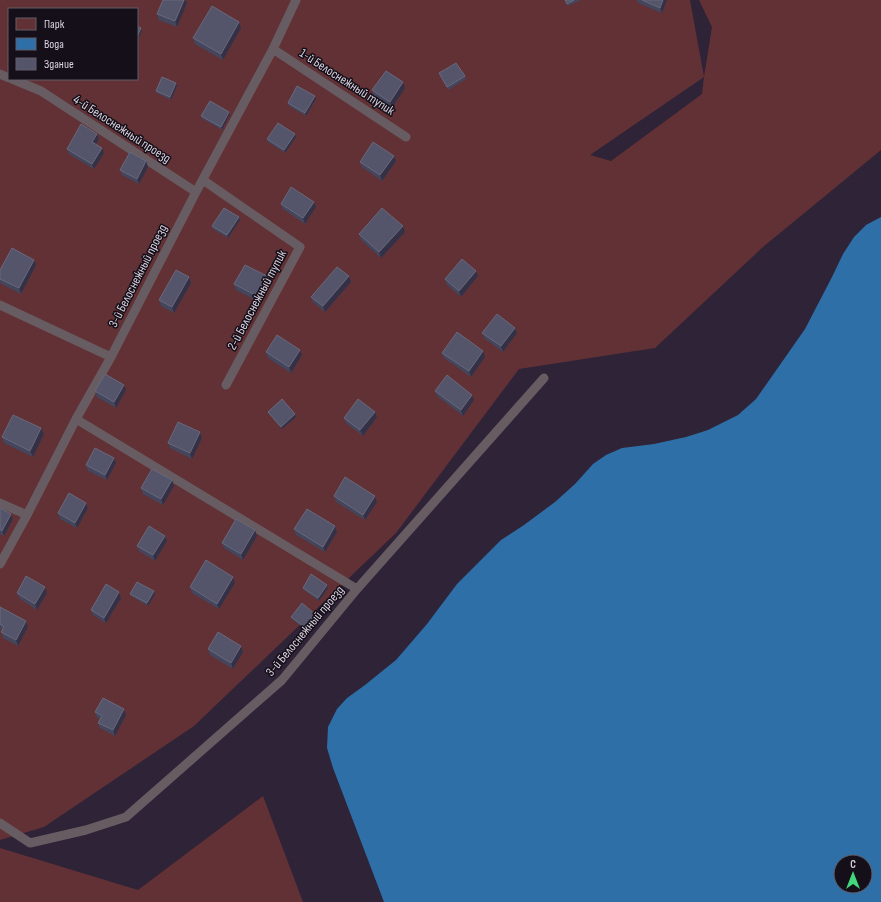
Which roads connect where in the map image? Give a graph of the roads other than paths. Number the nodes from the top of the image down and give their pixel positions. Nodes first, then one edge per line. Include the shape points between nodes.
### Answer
1 (296, 0) edge
2 (273, 49) junction
3 (14, 80) edge
4 (406, 137) dead end
5 (203, 180) junction
6 (196, 192) junction
7 (0, 305) edge
8 (111, 357) junction
9 (544, 378) dead end
10 (226, 385) dead end
11 (76, 419) junction
12 (0, 503) edge
13 (27, 515) junction
14 (0, 564) edge
15 (357, 588) junction
16 (0, 823) edge

1 - 2 lane, 3-й Белоснежный проезд
2 - 4 lane, 1-й Белоснежный тупик
2 - 5 lane, 3-й Белоснежный проезд
3 - 6 lane, 4-й Белоснежный проезд via 41,92
5 - 6 lane, 3-й Белоснежный проезд
5 - 10 lane, 2-й Белоснежный тупик via 300,247
6 - 8 lane, 3-й Белоснежный проезд
7 - 8 lane
8 - 11 lane, 3-й Белоснежный проезд
9 - 15 lane, 3-й Белоснежный проезд
11 - 13 lane, 3-й Белоснежный проезд
11 - 15 lane
12 - 13 lane
13 - 14 lane, 3-й Белоснежный проезд
15 - 16 lane, 3-й Белоснежный проезд via 282,680 126,817 86,830 30,843

